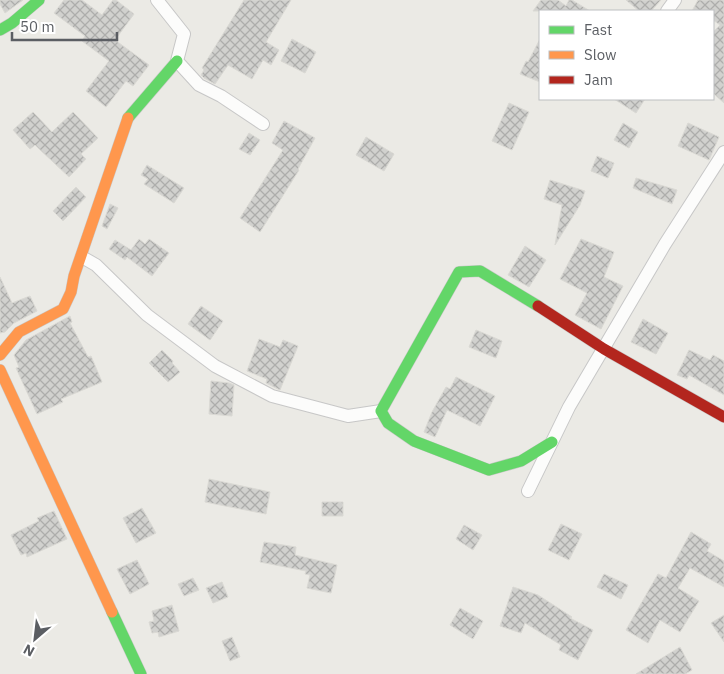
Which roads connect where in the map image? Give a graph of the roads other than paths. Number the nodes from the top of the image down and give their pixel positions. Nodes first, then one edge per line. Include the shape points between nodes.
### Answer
1 (39, 0) edge
2 (157, 0) edge
3 (0, 30) edge
4 (177, 61) junction
5 (263, 124) dead end
6 (724, 152) edge
7 (82, 257) junction
8 (604, 349) junction
9 (0, 355) edge
10 (0, 370) edge
11 (381, 411) junction
12 (724, 417) edge
13 (552, 442) junction
14 (528, 491) dead end
15 (141, 674) edge

1 - 3 street
2 - 4 street via 184,34
4 - 5 street via 199,85
4 - 7 street via 126,120
6 - 8 street via 665,244
7 - 9 street via 63,309 18,332
7 - 11 street via 96,265 147,315 215,366 272,396 348,416
8 - 11 street via 480,271 459,272
8 - 12 street
8 - 13 street
10 - 15 street
11 - 13 street via 388,423 414,441 489,470 520,461
13 - 14 street

